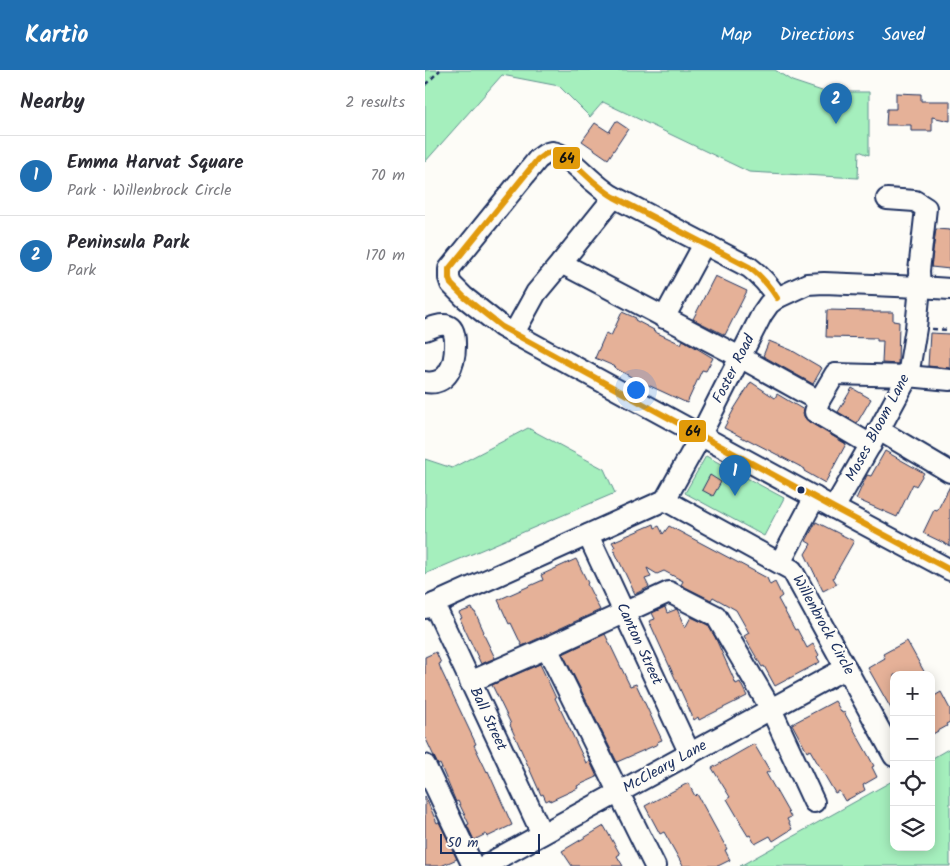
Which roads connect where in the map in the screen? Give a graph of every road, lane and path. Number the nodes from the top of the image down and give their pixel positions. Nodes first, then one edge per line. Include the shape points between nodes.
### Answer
1 (440, 70) edge
2 (425, 85) edge
3 (613, 197) junction
4 (887, 199) dead end
5 (704, 244) junction
6 (561, 263) junction
7 (920, 287) junction
8 (950, 290) edge
9 (777, 298) junction
10 (471, 302) junction
11 (664, 318) junction
12 (451, 327) junction
13 (926, 328) dead end
14 (425, 330) edge
15 (950, 330) edge
16 (514, 333) junction
17 (740, 357) junction
18 (909, 376) junction
19 (950, 380) edge
20 (425, 382) edge
21 (819, 401) junction
22 (701, 434) junction
23 (875, 437) junction
24 (948, 465) edge
25 (815, 497) junction
26 (665, 500) junction
27 (834, 508) junction
28 (588, 534) junction
29 (780, 563) junction
30 (950, 570) edge
31 (429, 606) edge
32 (625, 613) junction
33 (547, 648) junction
34 (846, 668) junction
35 (470, 682) junction
36 (771, 710) junction
37 (890, 749) edge
38 (690, 754) junction
39 (425, 765) edge
40 (619, 792) junction
41 (814, 802) dead end
42 (542, 834) junction
43 (473, 866) edge
44 (484, 866) edge
45 (655, 866) edge

1 - 2 path
3 - 5 street
3 - 6 street
3 - 10 street via 561,155 545,154 449,269 451,284
4 - 7 street, Moses Bloom Lane via 915,201 926,208
5 - 9 street via 749,267 761,276
5 - 11 street
6 - 11 street
6 - 16 street via 536,293
7 - 8 street, Foster Road
7 - 9 street, Foster Road via 807,284
7 - 18 street, Moses Bloom Lane
9 - 17 street, Foster Road via 762,314
10 - 12 street
10 - 16 street
11 - 17 street
12 - 14 street via 440,325
12 - 20 street via 456,337 453,364 442,379
13 - 15 path
16 - 22 street
17 - 21 street
17 - 22 street, Foster Road
18 - 19 street
18 - 21 street via 835,374
18 - 23 street, Moses Bloom Lane
21 - 23 street via 815,412
22 - 25 street
22 - 26 street, Foster Road
23 - 24 street
23 - 27 street, Moses Bloom Lane
25 - 27 street
25 - 29 street
26 - 28 street
26 - 29 street, Willenbrock Circle
27 - 30 street
28 - 31 street
28 - 32 street, Canton Street
29 - 34 street, Willenbrock Circle via 793,570
31 - 35 street, Ball Street
32 - 33 street
32 - 36 street via 669,592 716,616
32 - 38 street, Canton Street
33 - 35 street
33 - 40 street
34 - 36 street, McCleary Lane
34 - 37 street, Willenbrock Circle
35 - 42 street, Ball Street
36 - 38 street, McCleary Lane
36 - 41 street
38 - 40 street, McCleary Lane
39 - 43 street
40 - 42 street, McCleary Lane
40 - 45 street
42 - 44 street, McCleary Lane

